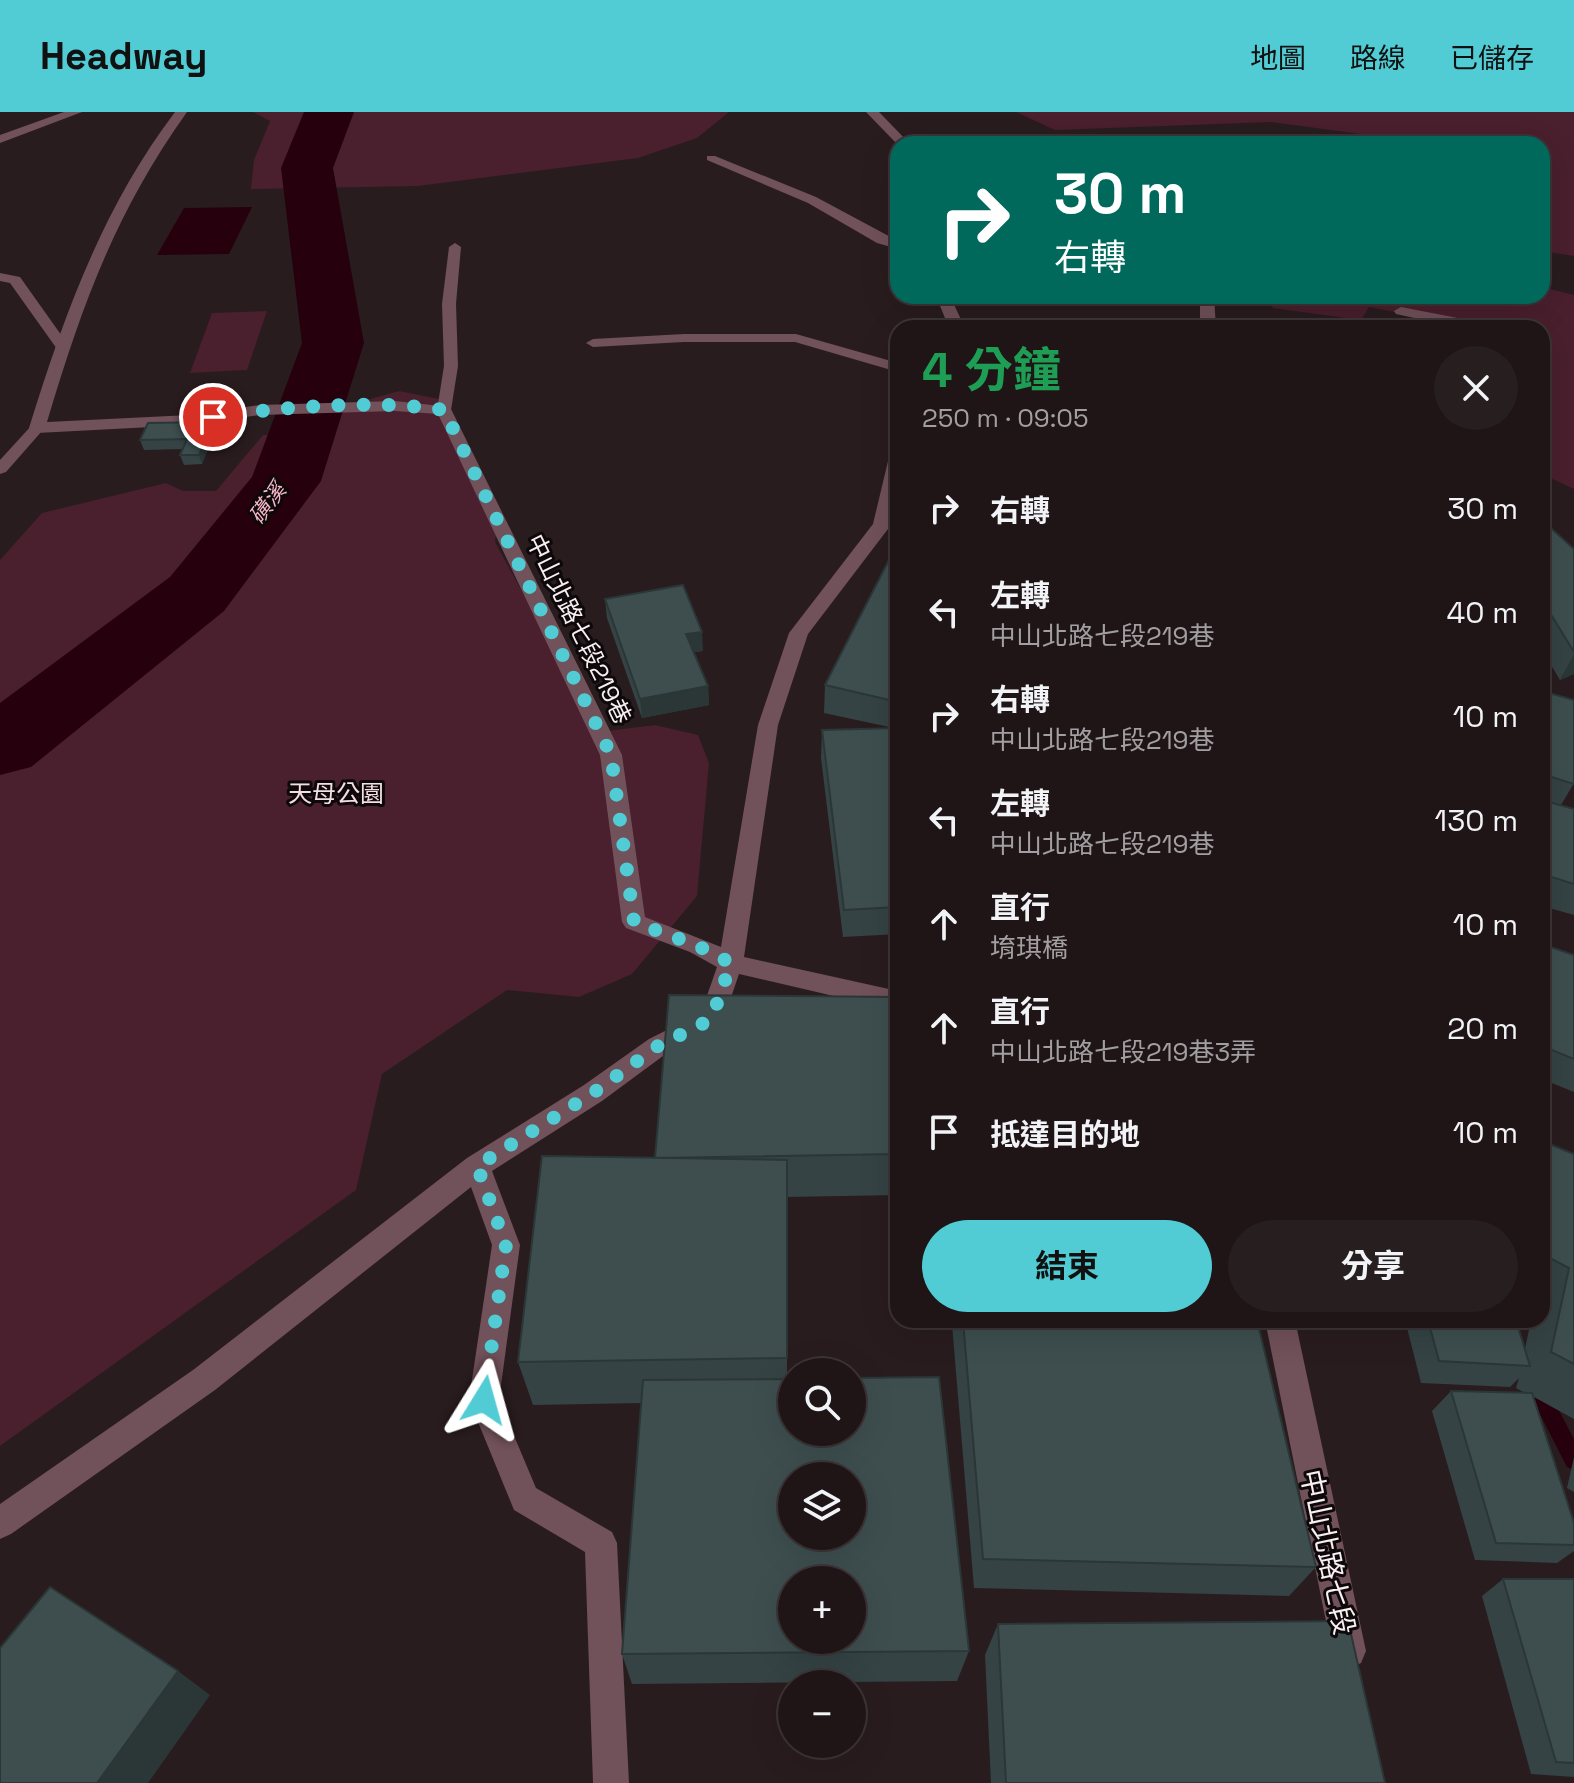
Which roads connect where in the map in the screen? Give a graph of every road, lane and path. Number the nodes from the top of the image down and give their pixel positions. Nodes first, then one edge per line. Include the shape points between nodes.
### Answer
1 (76, 112) edge
2 (181, 112) edge
3 (872, 112) edge
4 (896, 136) edge
5 (0, 139) edge
6 (711, 158) dead end
7 (890, 242) edge
8 (455, 247) dead end
9 (0, 277) edge
10 (1401, 311) dead end
11 (1447, 320) edge
12 (593, 343) dead end
13 (62, 346) junction
14 (890, 366) edge
15 (444, 410) junction
16 (37, 428) junction
17 (0, 469) edge
18 (890, 524) edge
19 (731, 963) junction
20 (890, 999) edge
21 (477, 1166) junction
22 (1282, 1328) edge
23 (0, 1523) edge
24 (1354, 1675) edge
25 (611, 1783) edge

1 - 5 street
2 - 13 street via 132,184
3 - 4 street
6 - 7 lane via 812,200
8 - 15 lane
9 - 13 lane via 15,280
10 - 11 lane
12 - 14 lane via 796,338
13 - 16 street
15 - 16 street via 260,410 190,420
15 - 19 street, 中山北路七段219巷 via 611,755 634,922
16 - 17 lane
18 - 19 street via 799,633 768,725
19 - 20 street, 中山北路七段219巷
19 - 21 street via 714,1012 704,1023 658,1046
21 - 23 street via 204,1380
21 - 25 street via 506,1245 484,1400 525,1499 601,1543
22 - 24 street, 中山北路七段

